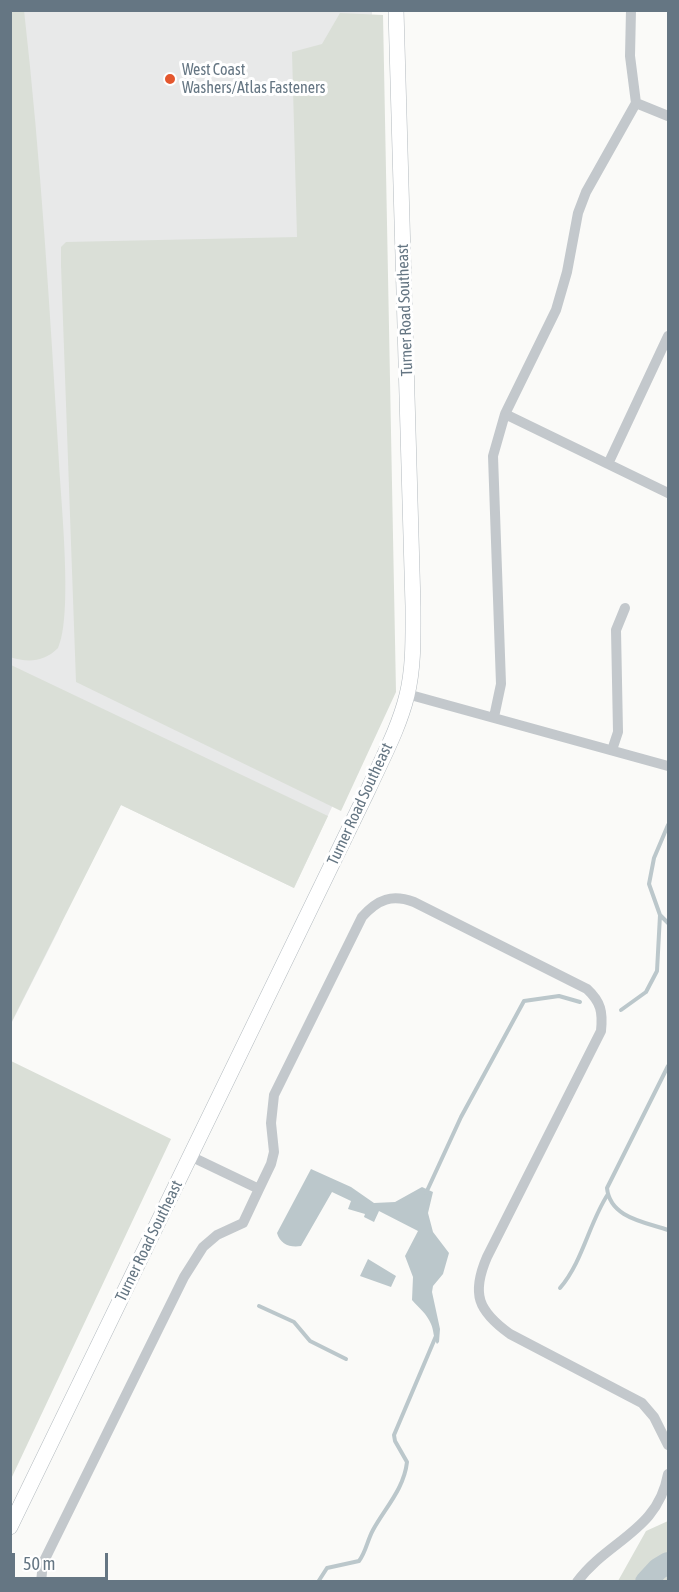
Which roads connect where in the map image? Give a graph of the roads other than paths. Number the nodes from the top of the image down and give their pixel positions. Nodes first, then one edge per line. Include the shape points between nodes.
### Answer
1 (396, 10) edge
2 (631, 10) edge
3 (636, 103) junction
4 (669, 116) edge
5 (669, 336) edge
6 (505, 414) junction
7 (608, 464) junction
8 (669, 493) edge
9 (625, 608) dead end
10 (407, 694) junction
11 (494, 717) junction
12 (612, 750) junction
13 (669, 766) edge
14 (190, 1156) junction
15 (259, 1189) junction
16 (669, 1445) edge
17 (669, 1474) edge
18 (10, 1527) edge
19 (40, 1581) edge
20 (577, 1581) edge

1 - 10 main road, Turner Road Southeast via 413,606
2 - 3 street via 630,56
3 - 4 street
3 - 6 street via 586,192 556,310
5 - 7 street
6 - 7 street
6 - 11 street via 493,456 501,684
7 - 8 street
9 - 12 street via 616,630 618,732
10 - 11 street
10 - 14 main road, Turner Road Southeast via 368,790
11 - 12 street
12 - 13 street
14 - 15 street
14 - 18 main road, Turner Road Southeast
15 - 16 street via 274,1152 274,1095 362,917 371,907 386,898 414,902 587,989 602,1009 602,1031 486,1257 478,1283 479,1298 493,1322 510,1334 642,1403
15 - 19 street via 243,1223 217,1235 203,1247 184,1277 43,1563
17 - 20 street via 649,1519 605,1551

